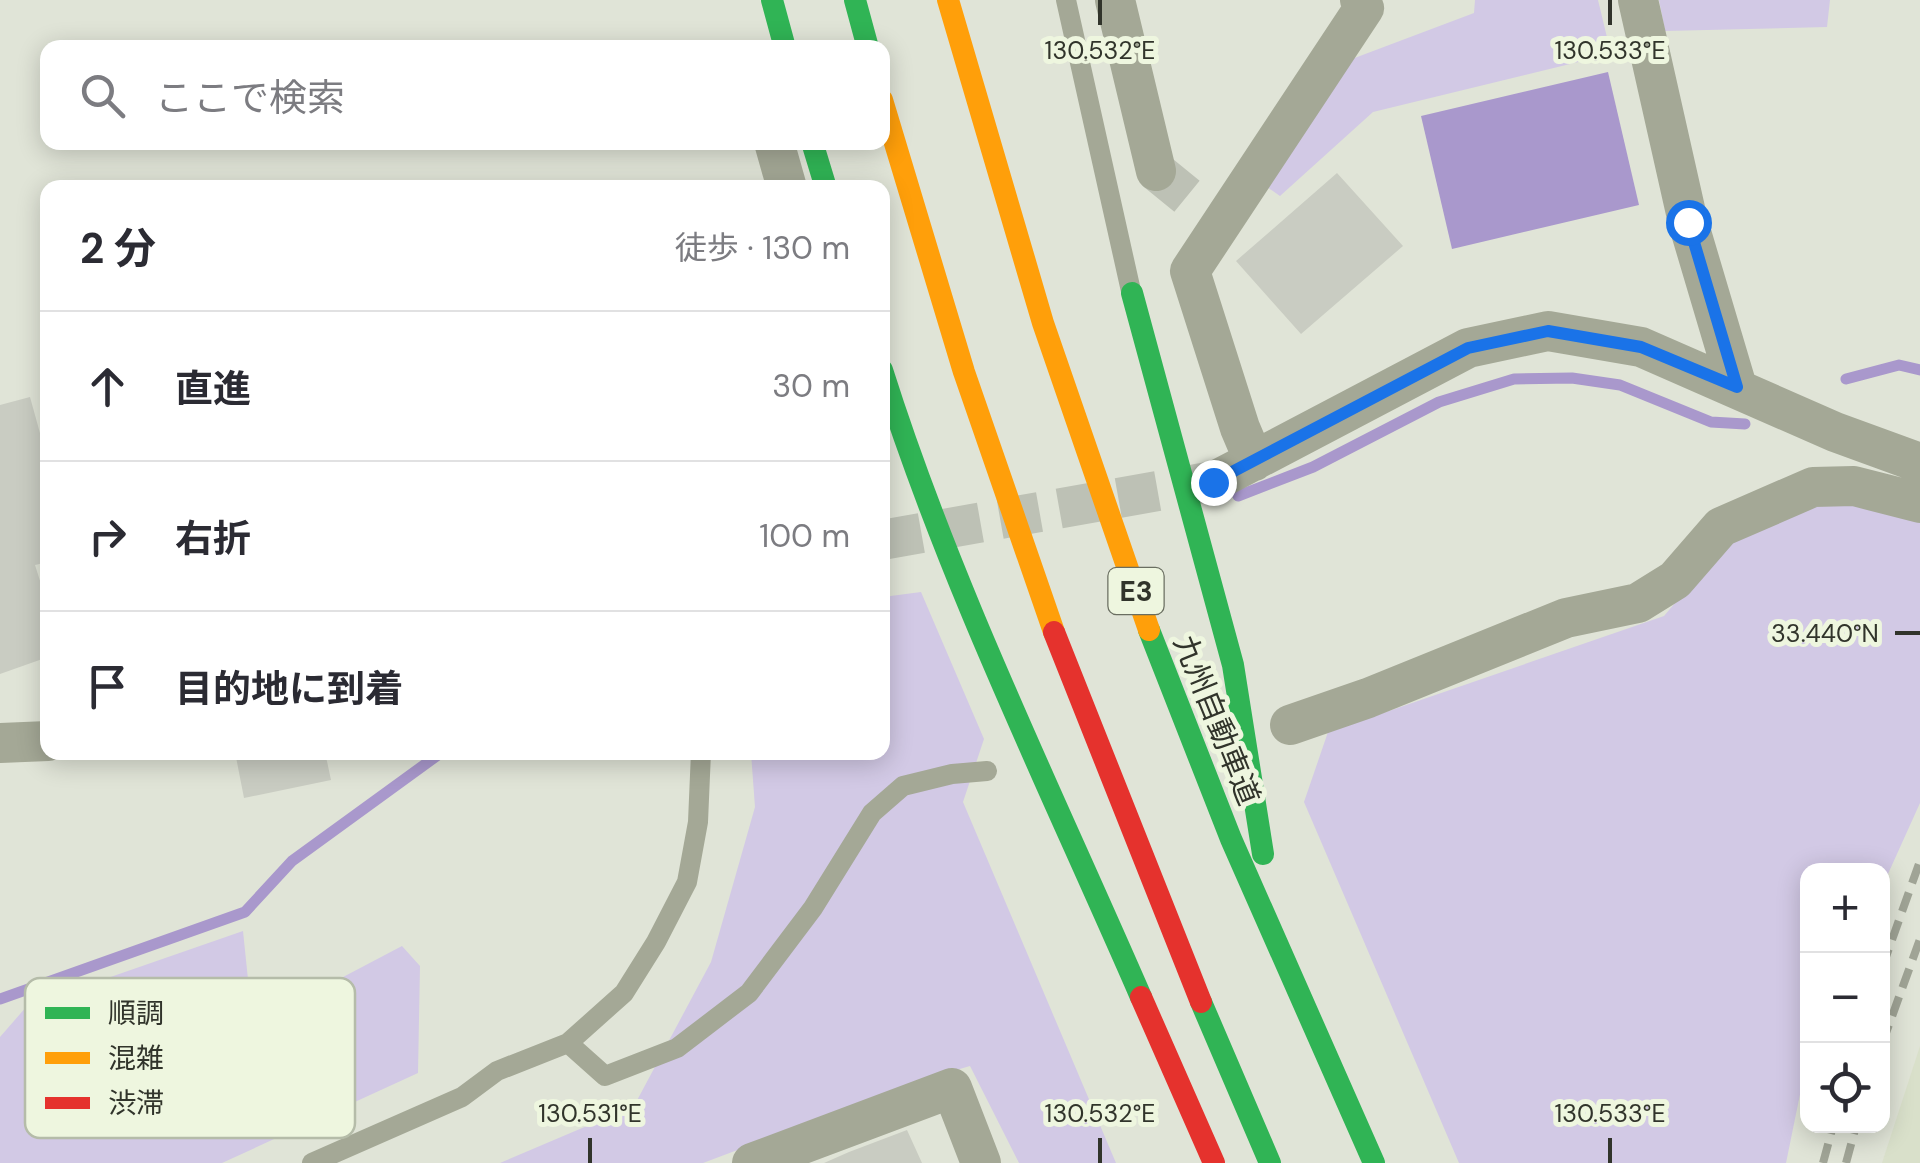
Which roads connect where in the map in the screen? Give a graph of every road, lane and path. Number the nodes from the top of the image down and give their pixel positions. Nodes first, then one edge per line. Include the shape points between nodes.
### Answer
1 (772, 0) edge
2 (855, 0) edge
3 (948, 0) edge
4 (1066, 0) edge
5 (1115, 0) edge
6 (1360, 0) edge
7 (1638, 0) edge
8 (782, 40) edge
9 (866, 40) edge
10 (890, 127) edge
11 (776, 150) edge
12 (814, 150) edge
13 (1156, 171) tunnel mouth
14 (784, 180) edge
15 (824, 180) edge
16 (1132, 293) joint
17 (1737, 387) junction
18 (890, 395) edge
19 (1254, 462) junction
20 (1920, 463) edge
21 (1213, 482) tunnel mouth
22 (1920, 503) edge
23 (1290, 725) dead end
24 (40, 742) edge
25 (0, 744) edge
26 (701, 760) edge
27 (988, 770) dead end
28 (1279, 952) junction
29 (568, 1043) junction
30 (805, 1154) edge
31 (312, 1163) edge
32 (752, 1163) edge
33 (981, 1163) edge
34 (1214, 1163) edge
35 (1270, 1163) edge
36 (1374, 1163) edge

1 - 8 highway
2 - 9 highway
3 - 28 highway, 九州自動車道 / E3 via 988,146 1140,606
4 - 16 lane
5 - 13 street
6 - 19 street via 1364,8 1207,212 1190,271
7 - 17 street via 1688,222
10 - 35 highway via 980,428 1064,665
11 - 14 street
12 - 15 highway
16 - 28 highway via 1233,665
17 - 19 street via 1641,347 1548,331 1468,348
17 - 20 street
18 - 34 highway via 949,556
19 - 21 street
22 - 23 street via 1854,486 1813,487 1721,526 1675,580 1638,603 1566,618
24 - 25 street
26 - 29 lane via 686,882 624,992
27 - 29 lane via 903,786 872,813 749,993 677,1048 606,1076
28 - 36 highway, 九州自動車道 / E3
29 - 31 lane
30 - 32 street
30 - 33 street via 952,1088

